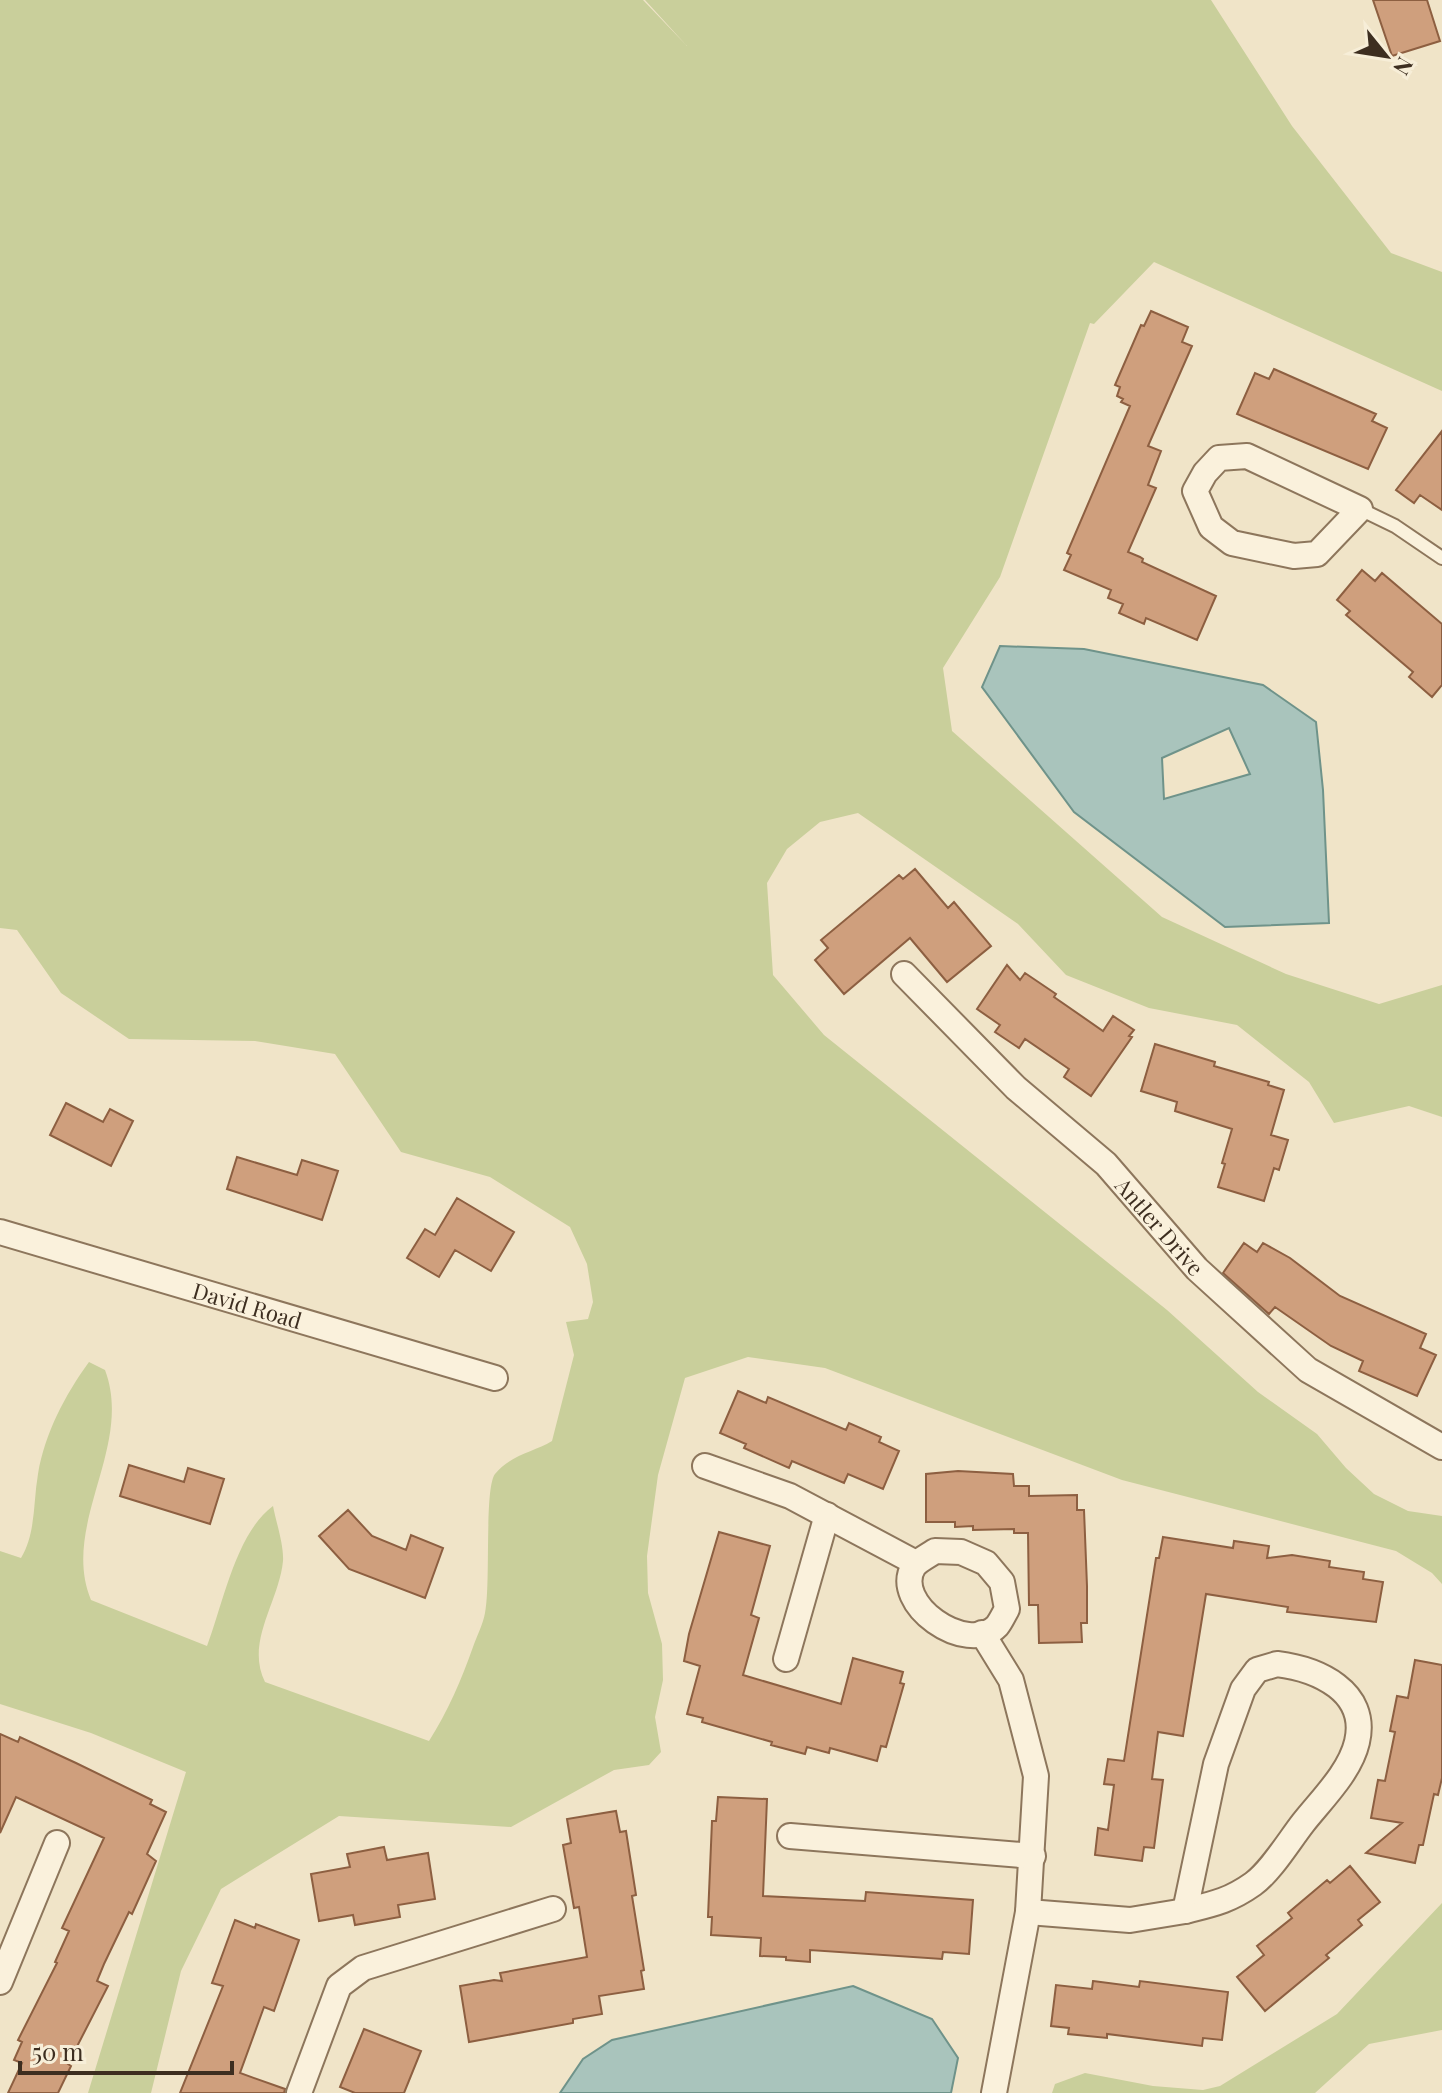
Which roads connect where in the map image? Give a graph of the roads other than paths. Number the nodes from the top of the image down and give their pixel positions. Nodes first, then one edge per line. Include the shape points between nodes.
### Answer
1 (1360, 509) junction
2 (1442, 558) edge
3 (904, 974) dead end
4 (0, 1232) edge
5 (495, 1378) dead end
6 (1442, 1447) edge
7 (705, 1466) dead end
8 (827, 1515) junction
9 (916, 1563) junction
10 (982, 1633) junction
11 (786, 1659) dead end
12 (790, 1836) dead end
13 (57, 1843) dead end
14 (1033, 1856) junction
15 (553, 1909) dead end
16 (1185, 1911) junction
17 (1028, 1912) junction
18 (0, 1982) edge
19 (299, 2093) edge
20 (994, 2093) edge

1 - 1 street via 1247,456 1219,458 1195,491 1211,527 1232,543 1294,556 1317,554
1 - 2 lane
3 - 6 street, Antler Drive via 1016,1088 1106,1164 1197,1269 1308,1370
4 - 5 street, David Road
7 - 8 street
8 - 9 street
8 - 11 street
9 - 10 street via 911,1589 926,1616 965,1634
9 - 10 street via 935,1551 961,1552 986,1563 1002,1582 1007,1609 996,1627
10 - 14 street via 1011,1680 1036,1776
12 - 14 street
13 - 18 street
14 - 17 street
15 - 19 street via 363,1968 339,1986
16 - 16 street via 1227,1901 1257,1882 1341,1775 1357,1742 1359,1717 1347,1694 1323,1676 1277,1664 1257,1670 1243,1689 1216,1764
16 - 17 street via 1130,1920
17 - 20 street

